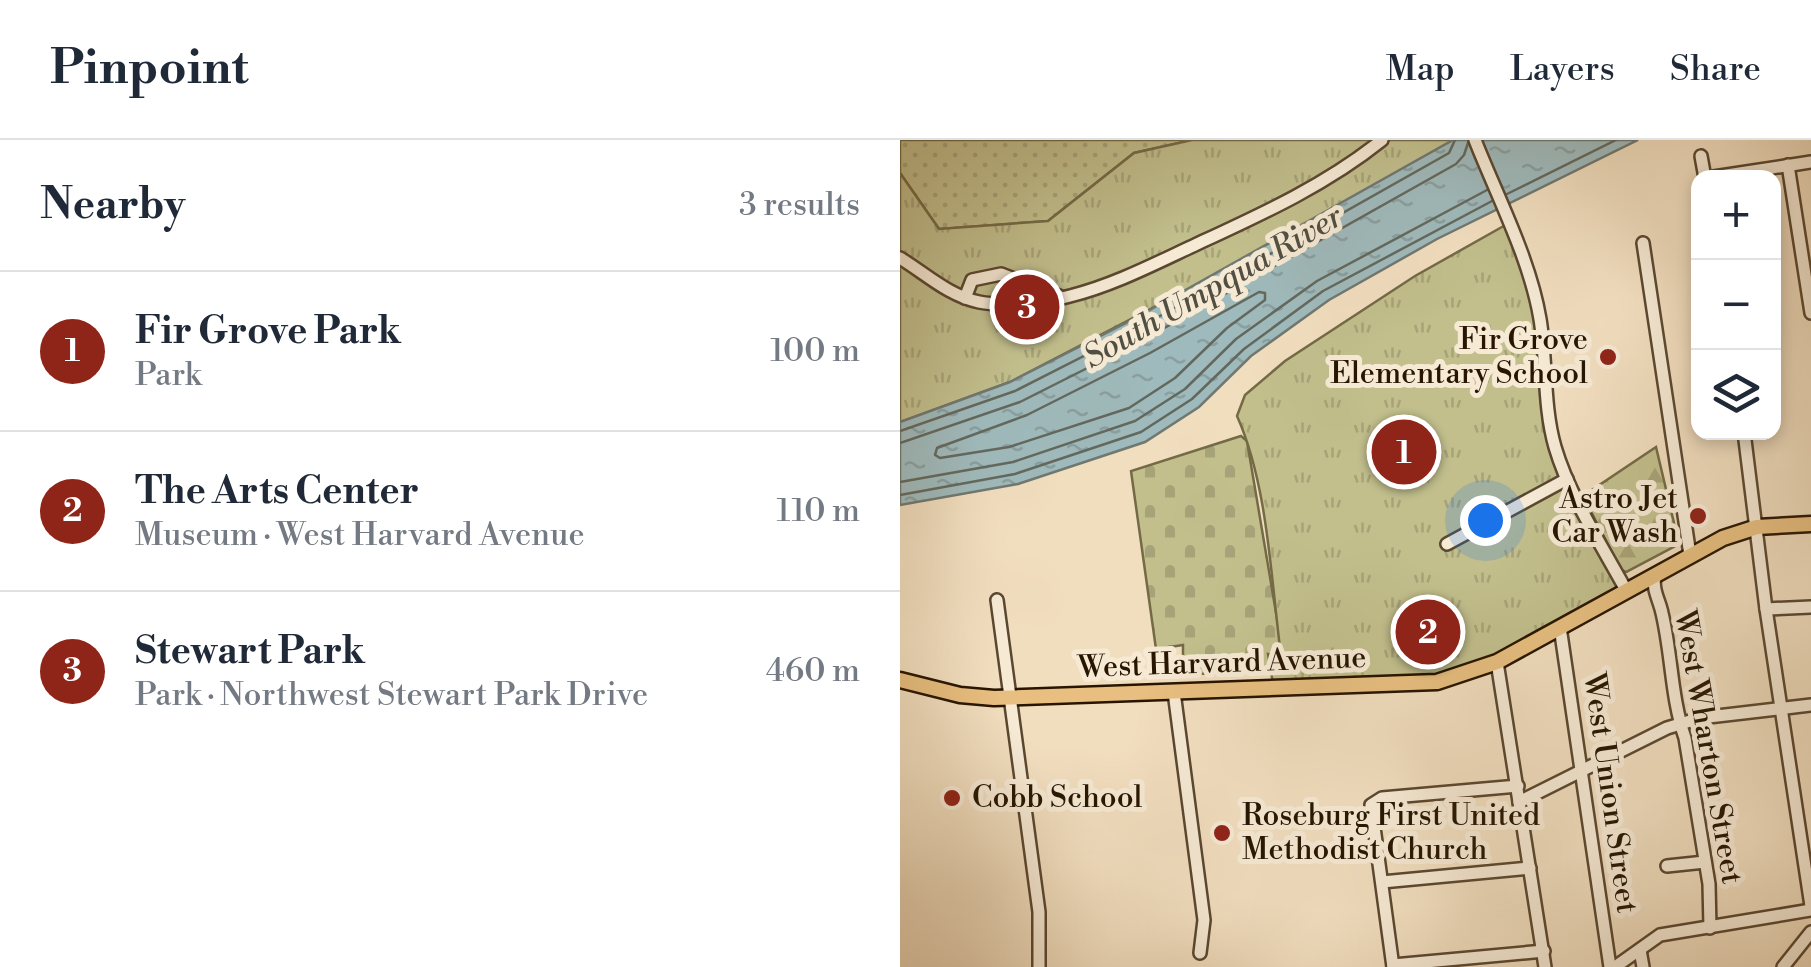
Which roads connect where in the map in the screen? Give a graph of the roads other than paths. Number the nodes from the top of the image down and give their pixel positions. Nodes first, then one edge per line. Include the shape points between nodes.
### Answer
1 (1382, 140) edge
2 (1474, 140) edge
3 (1701, 156) dead end
4 (1811, 162) edge
5 (1788, 166) junction
6 (1704, 170) edge
7 (1761, 170) edge
8 (1644, 242) dead end
9 (900, 258) edge
10 (964, 298) junction
11 (1065, 298) junction
12 (1811, 312) edge
13 (1745, 440) edge
14 (1567, 479) junction
15 (1811, 524) edge
16 (1756, 528) junction
17 (1447, 544) dead end
18 (1690, 554) junction
19 (1655, 575) junction
20 (1626, 590) junction
21 (997, 600) dead end
22 (1811, 607) edge
23 (1766, 610) junction
24 (1560, 627) junction
25 (1498, 662) junction
26 (900, 680) edge
27 (1174, 692) junction
28 (1010, 698) junction
29 (1811, 705) edge
30 (1781, 708) junction
31 (1680, 723) junction
32 (1581, 771) junction
33 (1518, 786) junction
34 (1519, 802) junction
35 (1705, 862) junction
36 (1667, 866) dead end
37 (1530, 868) junction
38 (1382, 882) junction
39 (1811, 908) edge
40 (1710, 928) junction
41 (1811, 932) edge
42 (1640, 950) junction
43 (1544, 951) junction
44 (1200, 953) dead end
45 (1393, 966) edge
46 (1038, 967) edge
47 (1546, 967) edge
48 (1613, 967) edge
49 (1643, 967) edge
50 (1782, 967) edge

1 - 11 street via 1303,194 1156,264
2 - 14 street via 1540,318 1549,426
3 - 6 street
4 - 5 street
5 - 7 street
5 - 12 street
8 - 18 street
9 - 10 street
10 - 11 street
10 - 11 street via 972,280 1001,274
13 - 16 street
14 - 17 street
14 - 20 street
15 - 16 main road, West Harvard Avenue
16 - 18 main road, West Harvard Avenue
16 - 23 street
18 - 19 main road, West Harvard Avenue
19 - 20 main road, West Harvard Avenue
19 - 31 street, West Wharton Street
20 - 24 main road, West Harvard Avenue
21 - 28 street
22 - 23 street
23 - 30 street
24 - 25 main road, West Harvard Avenue
24 - 32 street, West Union Street
25 - 27 main road, West Harvard Avenue via 1423,684
25 - 33 street
26 - 28 main road, West Harvard Avenue via 960,695
27 - 28 main road, West Harvard Avenue
27 - 44 street via 1204,920
28 - 46 street via 1039,912
29 - 30 street
30 - 31 street
30 - 39 street
31 - 32 street
31 - 35 street, West Wharton Street
32 - 34 street
32 - 48 street, West Union Street
33 - 34 street
33 - 38 street via 1374,801
34 - 37 street
35 - 36 street
35 - 40 street, West Wharton Street
37 - 38 street
37 - 43 street
38 - 45 street
39 - 40 street
40 - 42 street via 1660,936
41 - 50 street
42 - 48 street
42 - 49 street
43 - 45 street
43 - 47 street

